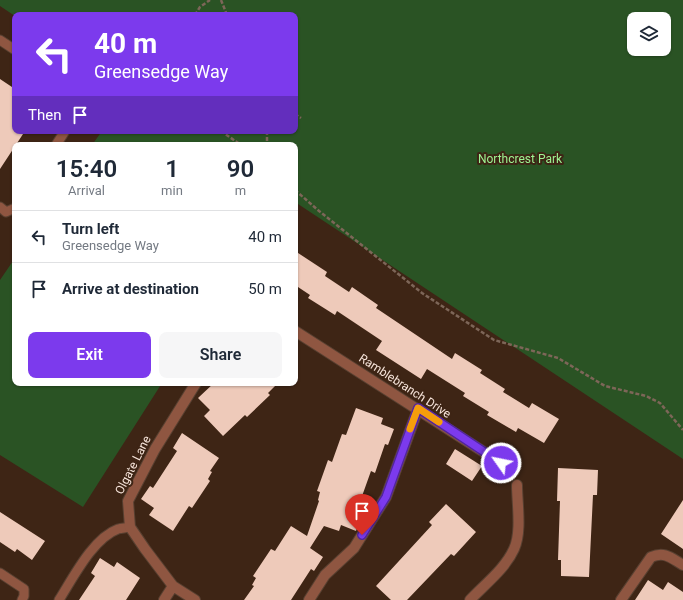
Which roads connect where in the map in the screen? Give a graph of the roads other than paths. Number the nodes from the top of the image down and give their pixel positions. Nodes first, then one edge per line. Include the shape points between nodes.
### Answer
1 (0, 40) edge
2 (12, 48) edge
3 (0, 208) edge
4 (12, 209) edge
5 (298, 333) edge
6 (194, 386) edge
7 (418, 408) junction
8 (501, 463) dead end
9 (517, 485) dead end
10 (130, 527) junction
11 (683, 565) edge
12 (0, 573) edge
13 (173, 586) junction
14 (22, 600) edge
15 (59, 600) edge
16 (164, 600) edge
17 (195, 600) edge
18 (309, 600) edge
19 (470, 600) edge
20 (621, 600) edge

1 - 2 lane
3 - 4 lane via 6,212
5 - 7 street, Ramblebranch Drive
6 - 10 street, Olgate Lane via 159,443 128,501
7 - 8 street, Ramblebranch Drive
7 - 18 street via 386,497 354,548 325,576
9 - 19 street via 519,527 515,548 503,566
10 - 13 street
10 - 15 lane via 105,536 97,543
11 - 20 street via 667,555 651,557
12 - 14 lane via 24,588
13 - 16 street
13 - 17 street

